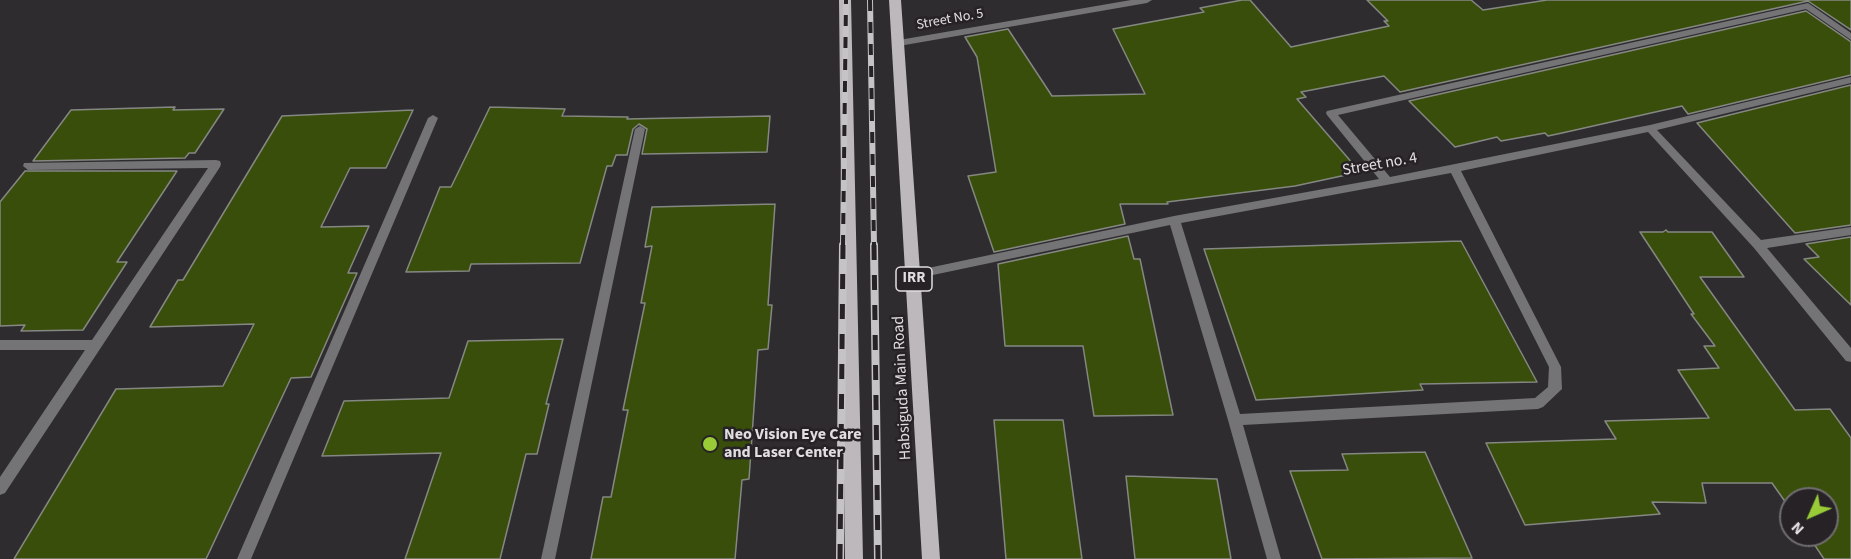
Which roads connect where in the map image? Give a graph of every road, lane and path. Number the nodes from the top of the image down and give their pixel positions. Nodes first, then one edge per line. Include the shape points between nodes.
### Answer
1 (845, 0) edge
2 (896, 0) edge
3 (1147, 0) edge
4 (1851, 37) edge
5 (899, 43) junction
6 (1851, 80) edge
7 (433, 118) dead end
8 (1650, 128) junction
9 (640, 129) dead end
10 (28, 166) dead end
11 (1454, 169) junction
12 (1386, 180) junction
13 (1174, 220) junction
14 (1851, 231) edge
15 (1758, 245) junction
16 (914, 275) junction
17 (0, 345) edge
18 (96, 345) junction
19 (1851, 357) edge
20 (1236, 420) junction
21 (0, 489) edge
22 (244, 559) edge
23 (548, 559) edge
24 (854, 559) edge
25 (931, 559) edge
26 (1274, 559) edge

1 - 24 main road
2 - 5 main road, Habsiguda Main Road / IRR
3 - 5 street, Street No. 5
4 - 12 street via 1808,6 1331,113
5 - 16 main road, Habsiguda Main Road / IRR
6 - 8 street, Street no. 4
7 - 22 street
8 - 11 street, Street no. 4
8 - 15 street
9 - 23 street
10 - 18 street via 216,164
11 - 12 street, Street no. 4
11 - 20 street via 1556,368 1555,389 1538,403
12 - 13 street, Street no. 4
13 - 16 street, Street no. 4
13 - 20 street
14 - 15 street
15 - 19 street
16 - 25 main road, Habsiguda Main Road / IRR
17 - 18 street
18 - 21 street
20 - 26 street

